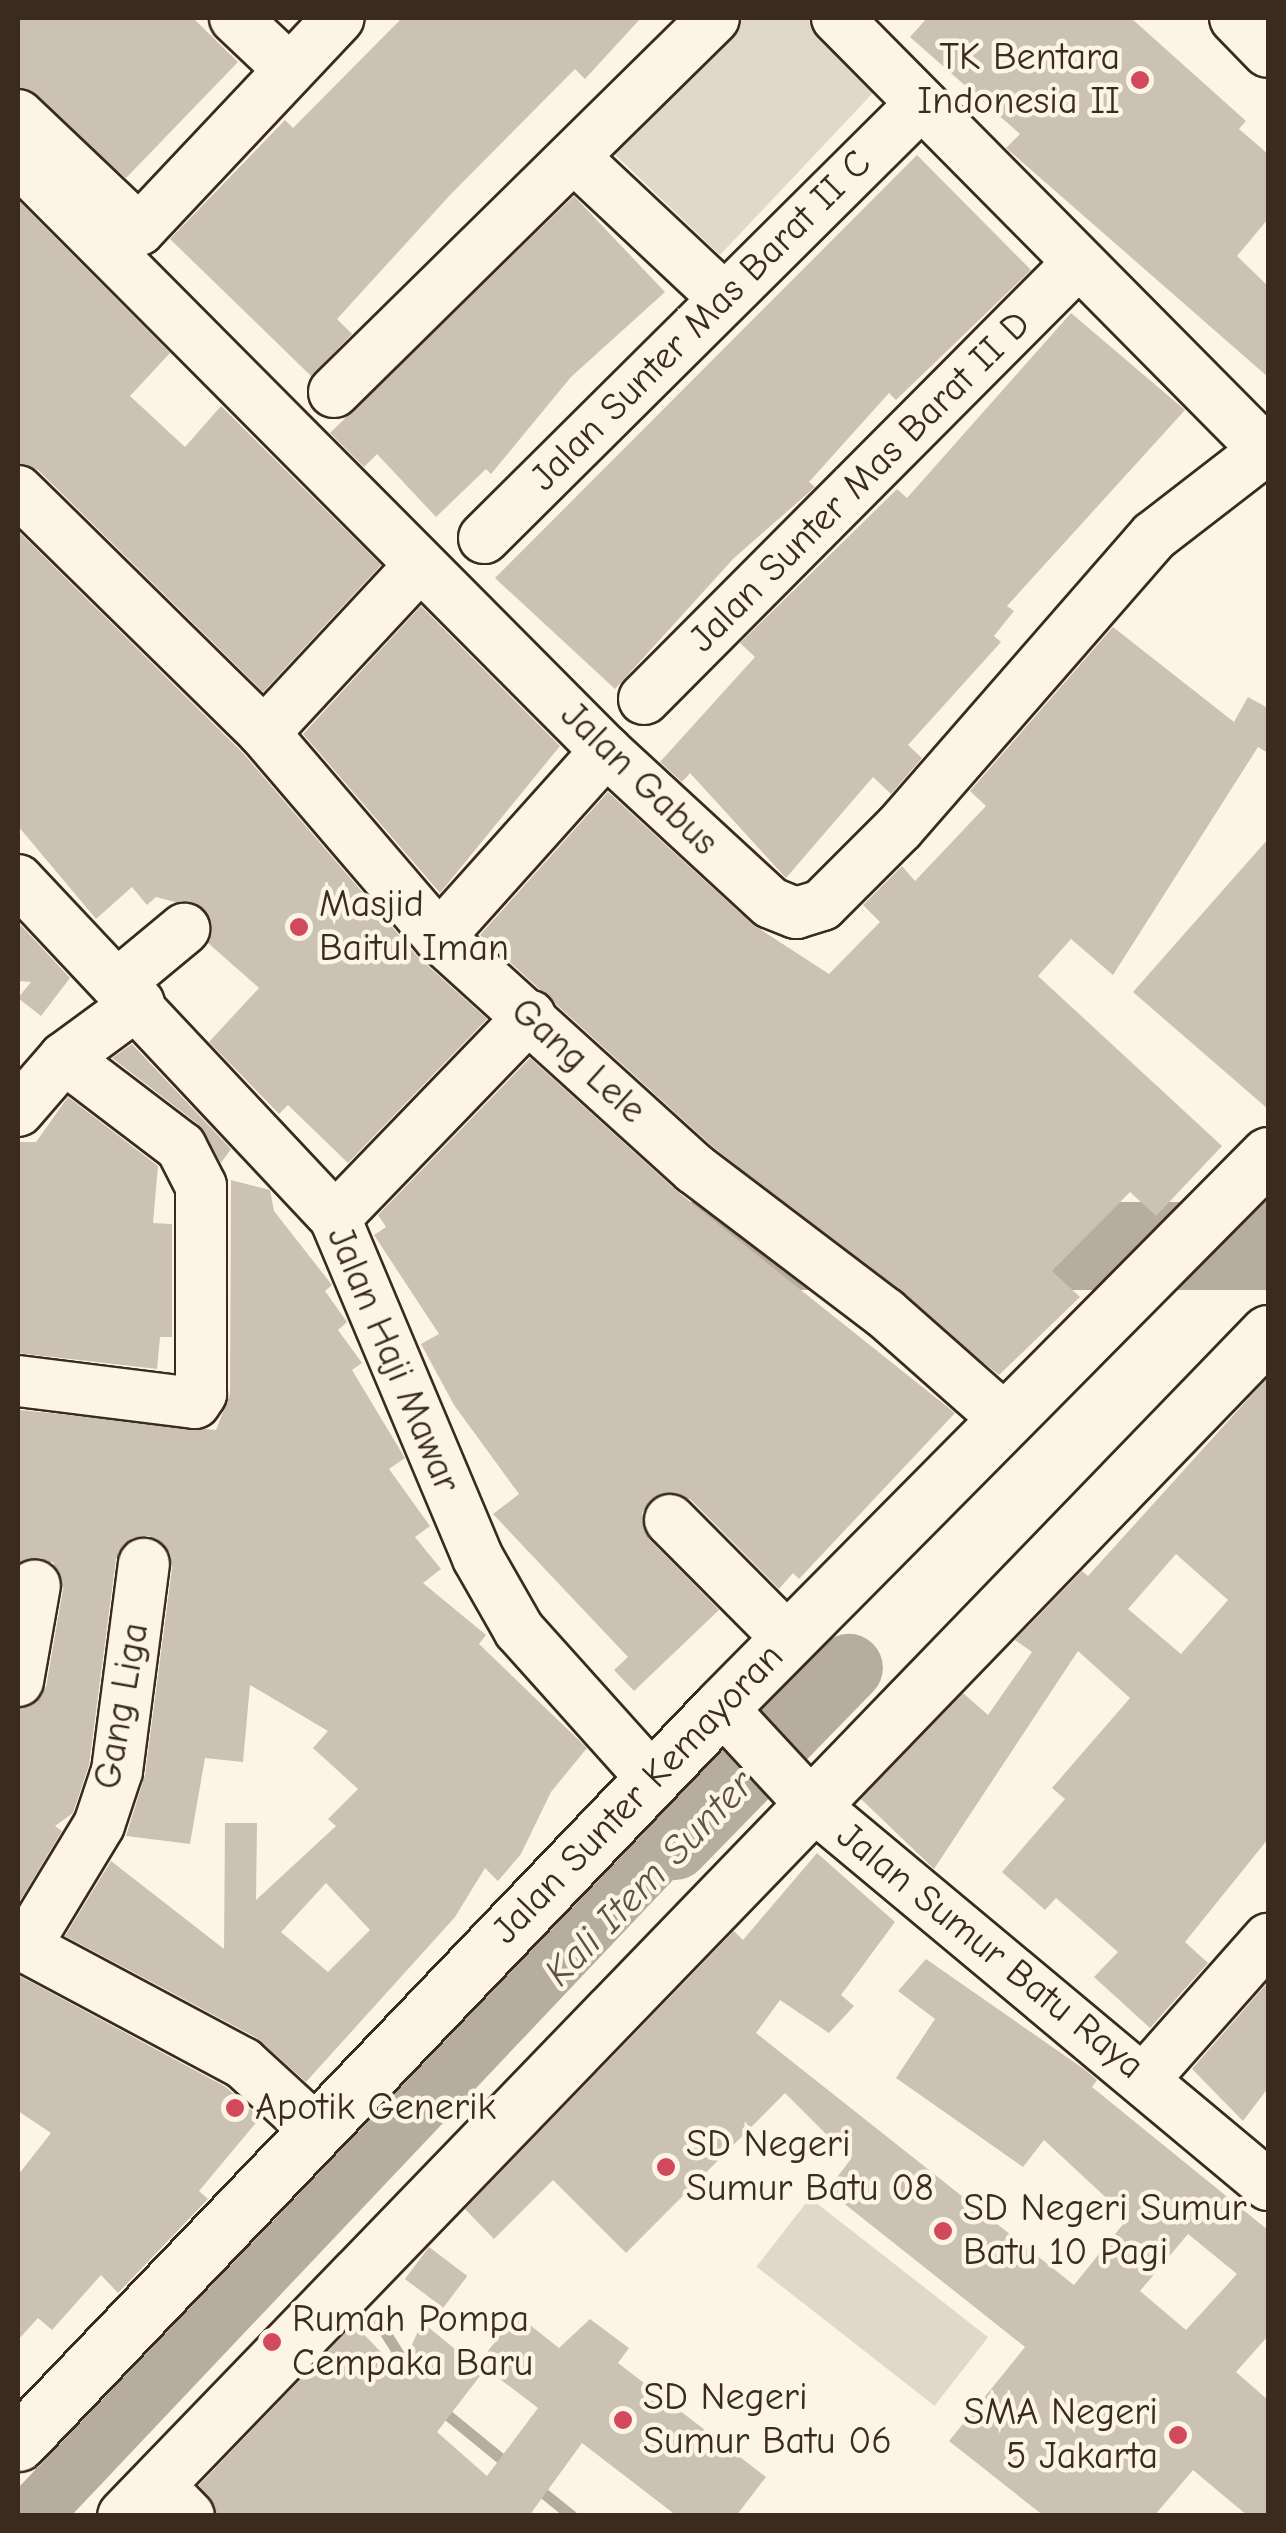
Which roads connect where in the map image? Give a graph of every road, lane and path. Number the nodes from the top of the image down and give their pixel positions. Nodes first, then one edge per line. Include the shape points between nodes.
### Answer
1 (235, 18) edge
2 (339, 18) edge
3 (714, 18) edge
4 (837, 18) edge
5 (1235, 18) edge
6 (1268, 52) edge
7 (289, 69) junction
8 (920, 105) junction
9 (18, 115) edge
10 (18, 160) edge
11 (576, 160) junction
12 (1076, 265) junction
13 (723, 296) junction
14 (334, 392) dead end
15 (1267, 449) edge
16 (18, 494) edge
17 (484, 538) dead end
18 (420, 565) junction
19 (644, 699) dead end
20 (264, 733) junction
21 (606, 751) junction
22 (18, 880) edge
23 (184, 929) dead end
24 (438, 937) junction
25 (129, 993) junction
26 (530, 1016) junction
27 (64, 1058) junction
28 (18, 1111) edge
29 (1268, 1156) edge
30 (335, 1218) junction
31 (1268, 1333) edge
32 (18, 1381) edge
33 (1006, 1422) junction
34 (670, 1520) dead end
35 (144, 1564) dead end
36 (35, 1585) dead end
37 (790, 1640) junction
38 (18, 1681) edge
39 (725, 1712) junction
40 (652, 1778) junction
41 (801, 1794) junction
42 (1268, 1939) edge
43 (21, 1945) edge
44 (1145, 2078) junction
45 (314, 2129) junction
46 (1268, 2185) edge
47 (18, 2443) edge
48 (157, 2505) edge

1 - 7 street
2 - 7 street
3 - 11 street
4 - 8 street
5 - 6 street
7 - 9 street via 139,230 129,228
8 - 12 street
8 - 13 street, Jalan Sunter Mas Barat II C
10 - 18 street, Jalan Gabus
11 - 13 street
11 - 14 street
12 - 15 street
12 - 19 street, Jalan Sunter Mas Barat II D
13 - 17 street, Jalan Sunter Mas Barat II C
15 - 21 street, Jalan Gabus via 1154,536 822,905 796,914 770,903
16 - 20 street, Gang Lele
18 - 20 street
18 - 21 street, Jalan Gabus
20 - 24 street, Gang Lele
21 - 24 street
22 - 25 street, Jalan Haji Mawar
23 - 25 street
24 - 26 street, Gang Lele
25 - 27 street
25 - 30 street, Jalan Haji Mawar
26 - 30 street
26 - 33 street, Gang Lele via 695,1169 885,1312
27 - 28 street
27 - 32 street via 181,1147 201,1186 200,1394 196,1404
29 - 33 main road, Jalan Sunter Kemayoran
30 - 40 street, Jalan Haji Mawar via 478,1558 520,1630
31 - 41 main road
33 - 37 main road, Jalan Sunter Kemayoran
34 - 37 street
35 - 43 street, Gang Liga via 117,1771 98,1825
36 - 38 street
37 - 39 main road, Jalan Sunter Kemayoran
39 - 40 main road, Jalan Sunter Kemayoran
39 - 41 street, Jalan Sumur Batu Raya
40 - 45 main road, Jalan Sunter Kemayoran
41 - 44 street, Jalan Sumur Batu Raya
41 - 48 main road
42 - 44 street
43 - 45 street via 243,2063
44 - 46 street, Jalan Sumur Batu Raya
45 - 47 main road, Jalan Sunter Kemayoran

